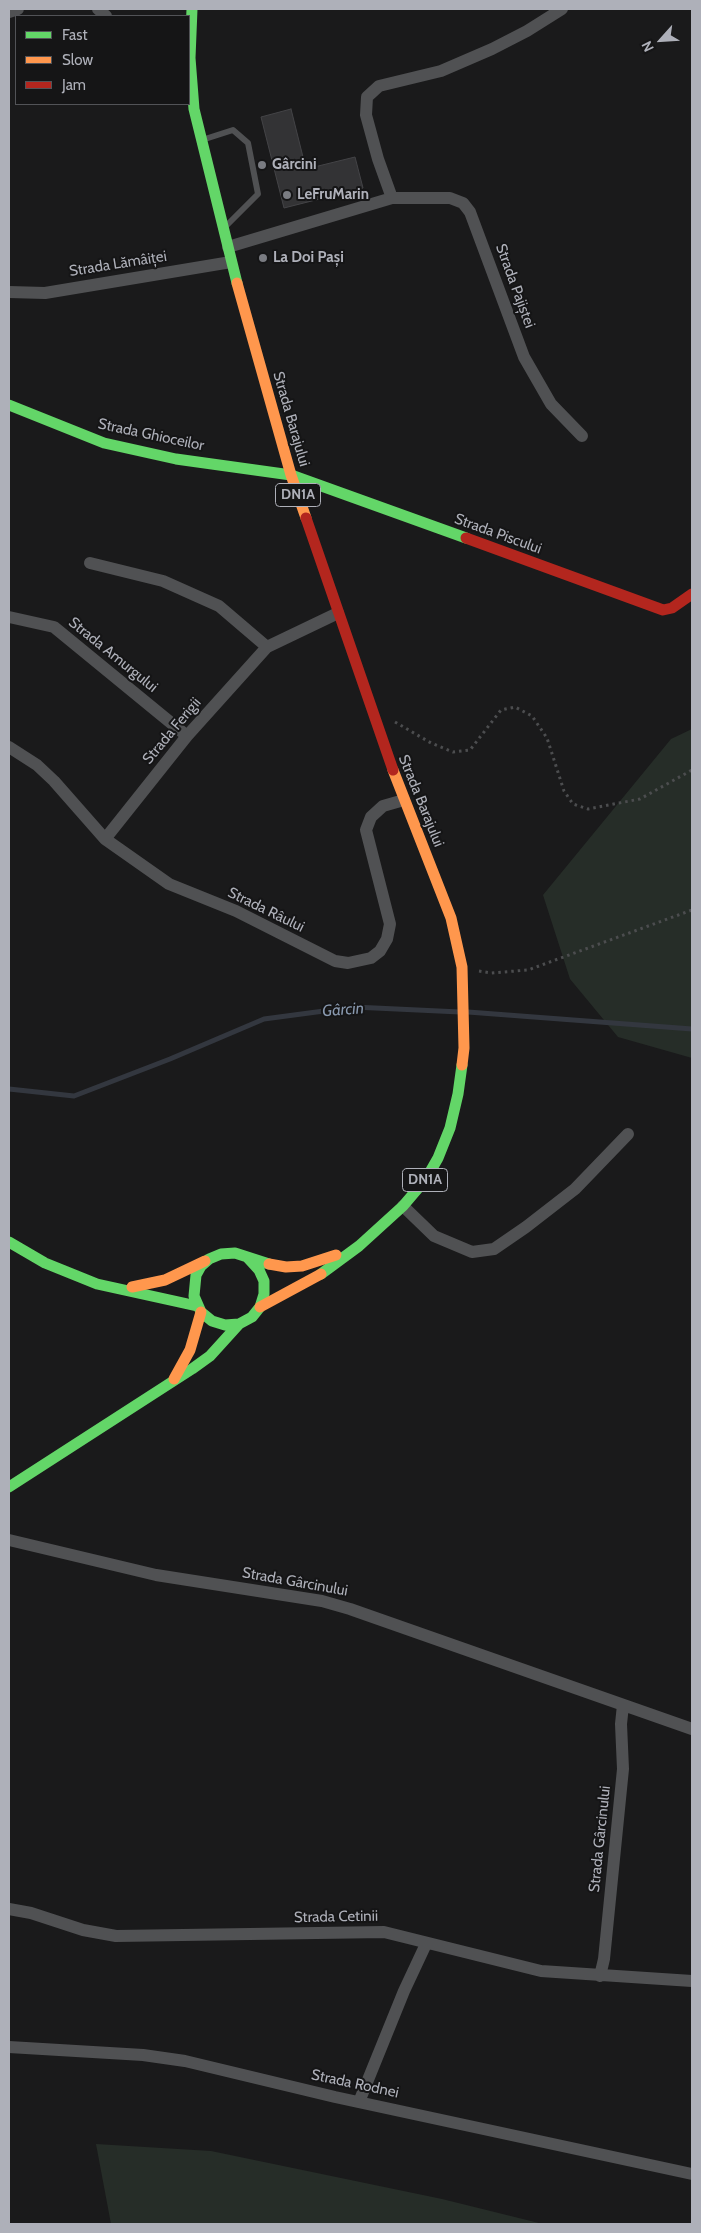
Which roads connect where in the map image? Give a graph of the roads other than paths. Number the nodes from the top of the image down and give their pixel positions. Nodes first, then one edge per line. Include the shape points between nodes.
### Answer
1 (18, 9) edge
2 (192, 9) edge
3 (562, 9) edge
4 (9, 12) edge
5 (190, 82) edge
6 (201, 140) junction
7 (392, 198) junction
8 (223, 228) junction
9 (228, 247) junction
10 (231, 262) junction
11 (9, 292) edge
12 (9, 406) edge
13 (582, 436) dead end
14 (291, 475) junction
15 (90, 563) dead end
16 (692, 594) edge
17 (338, 613) junction
18 (9, 617) edge
19 (268, 647) junction
20 (187, 736) junction
21 (9, 747) edge
22 (404, 800) junction
23 (105, 839) junction
24 (628, 1134) dead end
25 (403, 1206) junction
26 (9, 1242) edge
27 (359, 1246) junction
28 (248, 1258) junction
29 (209, 1259) junction
30 (118, 1289) junction
31 (260, 1307) junction
32 (199, 1309) junction
33 (239, 1324) junction
34 (172, 1382) junction
35 (9, 1487) edge
36 (9, 1540) edge
37 (624, 1706) junction
38 (692, 1729) edge
39 (9, 1909) edge
40 (426, 1944) junction
41 (600, 1976) junction
42 (692, 1981) edge
43 (9, 2047) edge
44 (359, 2102) junction
45 (692, 2174) edge

1 - 4 street
2 - 5 main road, Strada Barajului / DN1A
3 - 7 street via 492,49 442,71 379,86 368,98 366,115
5 - 6 main road, Strada Barajului / DN1A
6 - 8 main road, Strada Barajului / DN1A
6 - 8 lane via 233,130 248,143 258,194
7 - 9 street, Strada Pajiștei
7 - 13 street, Strada Pajiștei via 450,198 463,203 470,212 524,357 552,404
8 - 9 main road, Strada Barajului / DN1A
9 - 10 main road, Strada Barajului / DN1A
10 - 11 street, Strada Lămâiței via 45,293
10 - 14 main road, Strada Barajului / DN1A
12 - 14 main road, Strada Ghioceilor via 104,443 176,459
14 - 16 main road, Strada Piscului via 655,608 672,608
14 - 17 main road, Strada Barajului / DN1A
15 - 19 street via 163,581 219,606
17 - 19 street, Strada Ferigii
17 - 22 main road, Strada Barajului / DN1A
18 - 20 street, Strada Amurgului via 54,627
19 - 20 street, Strada Ferigii
20 - 23 street, Strada Ferigii
21 - 23 street, Strada Râului via 37,765 54,781
22 - 23 street, Strada Râului via 383,806 372,816 366,830 390,924 387,939 371,958 348,963 335,961 236,911 169,884
22 - 25 main road, Strada Barajului / DN1A via 451,918 462,967 464,1048 450,1128 426,1179
24 - 25 street via 575,1189 494,1249 472,1252 434,1236
25 - 27 main road, DN1A
26 - 30 main road, DN1A via 75,1276
27 - 28 main road, DN1A via 302,1266 286,1268
27 - 31 main road, DN1A via 322,1274
28 - 29 main road, DN1A via 235,1253
28 - 31 main road via 264,1281
29 - 30 main road, DN1A via 165,1280
29 - 32 main road via 196,1275 194,1296
30 - 32 main road, DN1A
31 - 33 main road, DN1A via 252,1317
32 - 33 main road, DN1A via 212,1321 225,1325
32 - 34 main road via 190,1350
33 - 34 main road via 210,1356
34 - 35 main road
36 - 37 street, Strada Gârcinului via 156,1575 350,1609
37 - 38 street, Strada Gârcinului
37 - 41 street, Strada Gârcinului via 621,1724 623,1769
39 - 40 street, Strada Cetinii via 116,1936 384,1932
40 - 41 street, Strada Cetinii via 541,1971
40 - 44 street
41 - 42 street, Strada Cetinii
43 - 44 street, Strada Rodnei via 143,2055
44 - 45 street, Strada Rodnei

